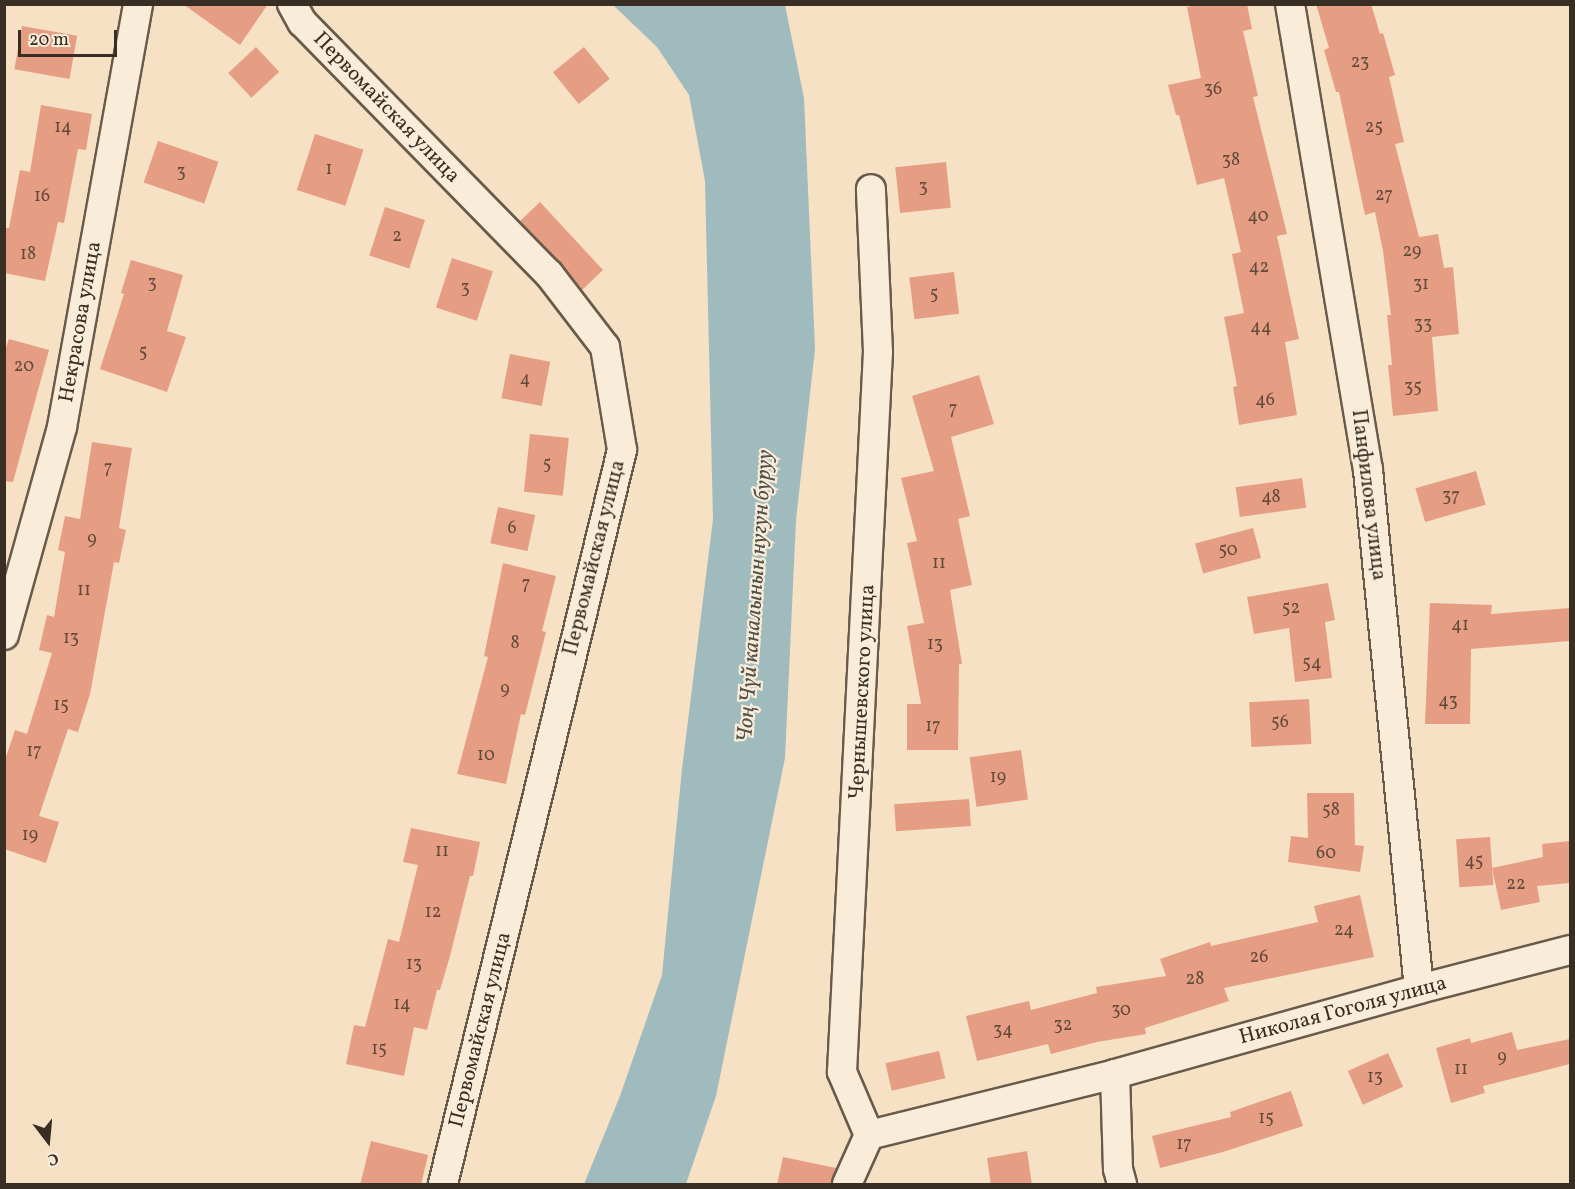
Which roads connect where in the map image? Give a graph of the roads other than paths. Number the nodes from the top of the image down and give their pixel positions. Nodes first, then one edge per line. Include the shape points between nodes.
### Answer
1 (138, 4) edge
2 (292, 4) edge
3 (1290, 4) edge
4 (871, 189) dead end
5 (4, 635) edge
6 (1570, 950) edge
7 (1419, 989) junction
8 (1115, 1074) junction
9 (869, 1135) junction
10 (443, 1185) edge
11 (847, 1185) edge
12 (1122, 1185) edge

1 - 5 street, Некрасова улица via 62,427
2 - 10 street, Первомайская улица via 302,22 549,274 605,347 622,450
3 - 7 street, Панфилова улица via 1368,470
4 - 9 street, Чернышевского улица via 878,352 842,1072
6 - 7 street, Николая Гоголя улица
7 - 8 street, Николая Гоголя улица
8 - 9 street, Николая Гоголя улица
8 - 12 street
9 - 11 street

